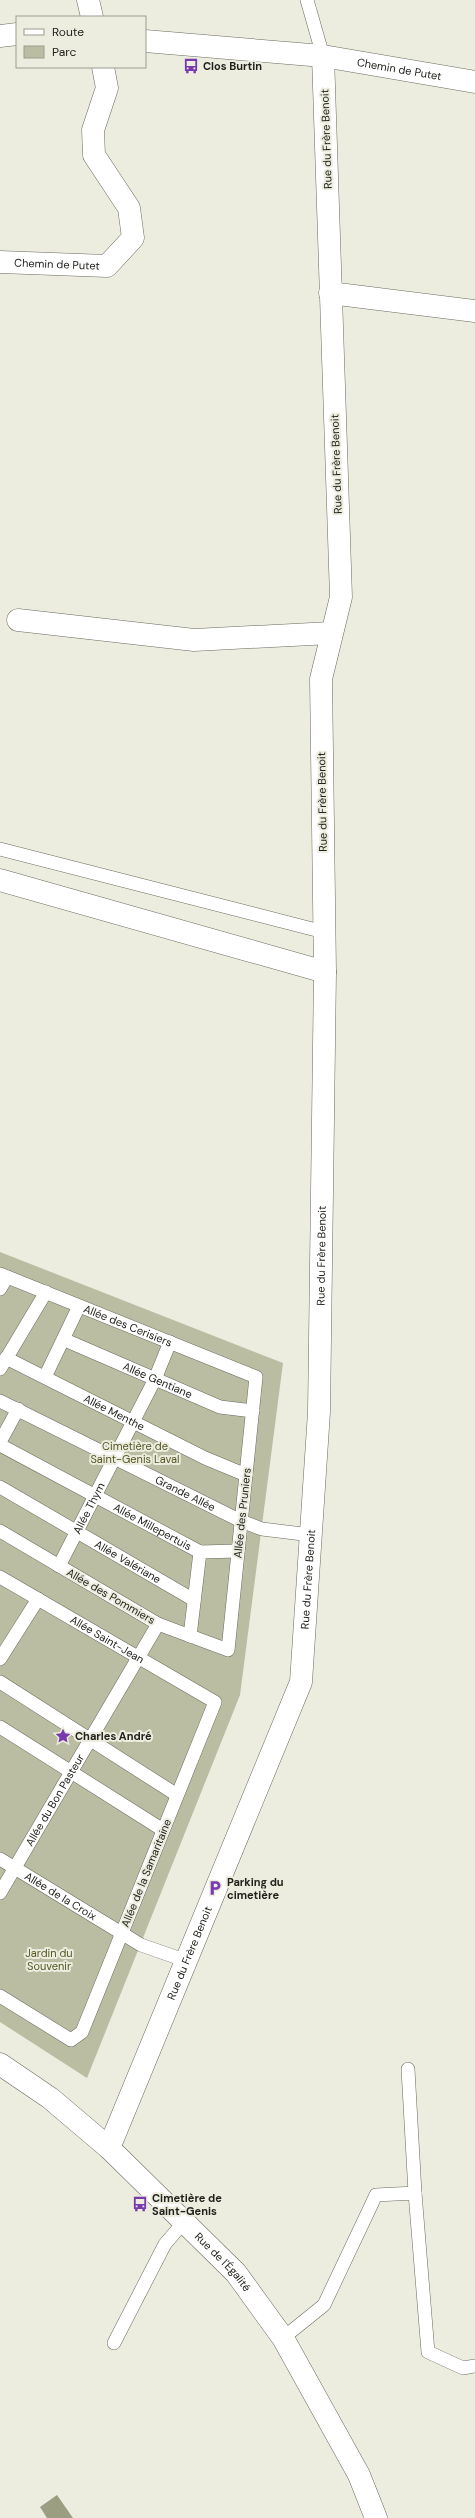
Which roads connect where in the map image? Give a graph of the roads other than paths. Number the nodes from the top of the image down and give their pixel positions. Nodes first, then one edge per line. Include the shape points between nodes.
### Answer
1 (88, 0) edge
2 (307, 0) edge
3 (92, 16) edge
4 (16, 34) edge
5 (0, 36) edge
6 (146, 41) edge
7 (323, 56) junction
8 (103, 68) edge
9 (475, 82) edge
10 (0, 262) edge
11 (330, 293) junction
12 (475, 311) edge
13 (18, 620) dead end
14 (332, 633) junction
15 (0, 849) edge
16 (0, 880) edge
17 (324, 932) junction
18 (325, 972) junction
19 (4, 1275) edge
20 (0, 1289) edge
21 (46, 1292) junction
22 (80, 1306) junction
23 (65, 1340) junction
24 (170, 1342) junction
25 (3, 1363) edge
26 (45, 1377) junction
27 (256, 1377) joint
28 (155, 1379) junction
29 (0, 1400) edge
30 (18, 1409) junction
31 (253, 1411) junction
32 (132, 1422) junction
33 (0, 1442) edge
34 (0, 1445) edge
35 (114, 1458) junction
36 (246, 1475) junction
37 (0, 1487) edge
38 (95, 1496) junction
39 (241, 1521) junction
40 (0, 1531) edge
41 (77, 1531) junction
42 (311, 1535) junction
43 (238, 1551) junction
44 (200, 1552) junction
45 (59, 1566) junction
46 (0, 1577) edge
47 (38, 1599) junction
48 (194, 1600) junction
49 (158, 1624) junction
50 (190, 1636) junction
51 (228, 1650) joint
52 (138, 1657) junction
53 (0, 1659) edge
54 (0, 1682) edge
55 (215, 1702) joint
56 (0, 1727) edge
57 (90, 1740) junction
58 (71, 1772) junction
59 (177, 1796) junction
60 (164, 1830) junction
61 (0, 1859) edge
62 (15, 1868) junction
63 (0, 1893) edge
64 (122, 1931) junction
65 (187, 1961) junction
66 (0, 1996) edge
67 (0, 2064) edge
68 (408, 2069) dead end
69 (108, 2148) junction
70 (415, 2193) junction
71 (184, 2222) junction
72 (283, 2338) junction
73 (114, 2344) dead end
74 (475, 2366) edge
75 (376, 2518) edge

1 - 3 street
2 - 7 lane
4 - 5 street
6 - 7 street, Chemin de Putet
7 - 9 street, Chemin de Putet
7 - 11 street, Rue du Frère Benoit
8 - 10 street, Chemin de Putet via 107,88 93,130 94,155 129,208 133,238 107,266
11 - 12 street
11 - 14 street, Rue du Frère Benoit via 341,597
13 - 14 street via 194,640
14 - 17 street, Rue du Frère Benoit via 321,679
15 - 17 lane
16 - 18 street
17 - 18 street, Rue du Frère Benoit
18 - 42 street, Rue du Frère Benoit via 320,1412
19 - 20 lane
19 - 21 lane, Allée des Cerisiers
21 - 22 lane, Allée des Cerisiers
21 - 25 lane
22 - 23 lane
22 - 24 lane, Allée des Cerisiers
23 - 26 lane
23 - 28 lane, Allée Gentiane
24 - 27 lane, Allée des Cerisiers
24 - 28 lane, Allée Thym
25 - 26 lane, Allée Menthe
26 - 32 lane, Allée Menthe
27 - 31 lane, Allée des Pruniers
28 - 31 lane, Allée Gentiane via 220,1407
28 - 32 lane, Allée Thym
29 - 30 lane, Grande Allée
30 - 33 lane
30 - 35 lane, Grande Allée
31 - 36 lane, Allée des Pruniers
32 - 35 lane, Allée Thym
32 - 36 lane, Allée Menthe
34 - 38 lane, Allée Millepertuis
35 - 38 lane, Allée Thym
35 - 39 lane, Grande Allée
36 - 39 lane, Allée des Pruniers
37 - 41 lane, Allée Valériane
38 - 41 lane, Allée Thym
38 - 44 lane, Allée Millepertuis
39 - 42 lane, Grande Allée via 262,1529
39 - 43 lane, Allée des Pruniers
40 - 45 lane, Allée des Pommiers
41 - 45 lane, Allée Thym
41 - 48 lane, Allée Valériane
42 - 65 street, Rue du Frère Benoit via 301,1682
43 - 44 lane
43 - 51 lane, Allée des Pruniers
44 - 48 lane
45 - 49 lane, Allée des Pommiers
46 - 47 lane, Allée Saint-Jean
47 - 52 lane, Allée Saint-Jean
47 - 53 lane
48 - 50 lane
49 - 50 lane, Allée des Pommiers
49 - 52 lane, Allée du Bon Pasteur
50 - 51 lane, Allée des Pommiers
52 - 55 lane, Allée Saint-Jean
52 - 57 lane, Allée du Bon Pasteur
54 - 57 lane
55 - 59 lane, Allée de la Samaritaine
56 - 58 lane
57 - 58 lane, Allée du Bon Pasteur
57 - 59 lane
58 - 60 lane
58 - 62 lane, Allée du Bon Pasteur
59 - 60 lane, Allée de la Samaritaine
60 - 64 lane, Allée de la Samaritaine
61 - 62 lane, Allée de la Croix
62 - 63 lane, Allée du Bon Pasteur
62 - 64 lane, Allée de la Croix
64 - 65 lane, Allée de la Croix via 141,1945
64 - 66 lane, Allée de la Samaritaine via 82,2032 71,2040
65 - 69 street, Rue du Frère Benoit
67 - 69 street, Rue de l'Égalité via 50,2098
68 - 70 lane
69 - 71 street, Rue de l'Égalité
70 - 72 lane via 376,2195 324,2305
70 - 74 lane via 428,2352 463,2368
71 - 72 street, Rue de l'Égalité via 236,2273
71 - 73 lane via 165,2244
72 - 75 street, Rue de l'Égalité via 359,2475

